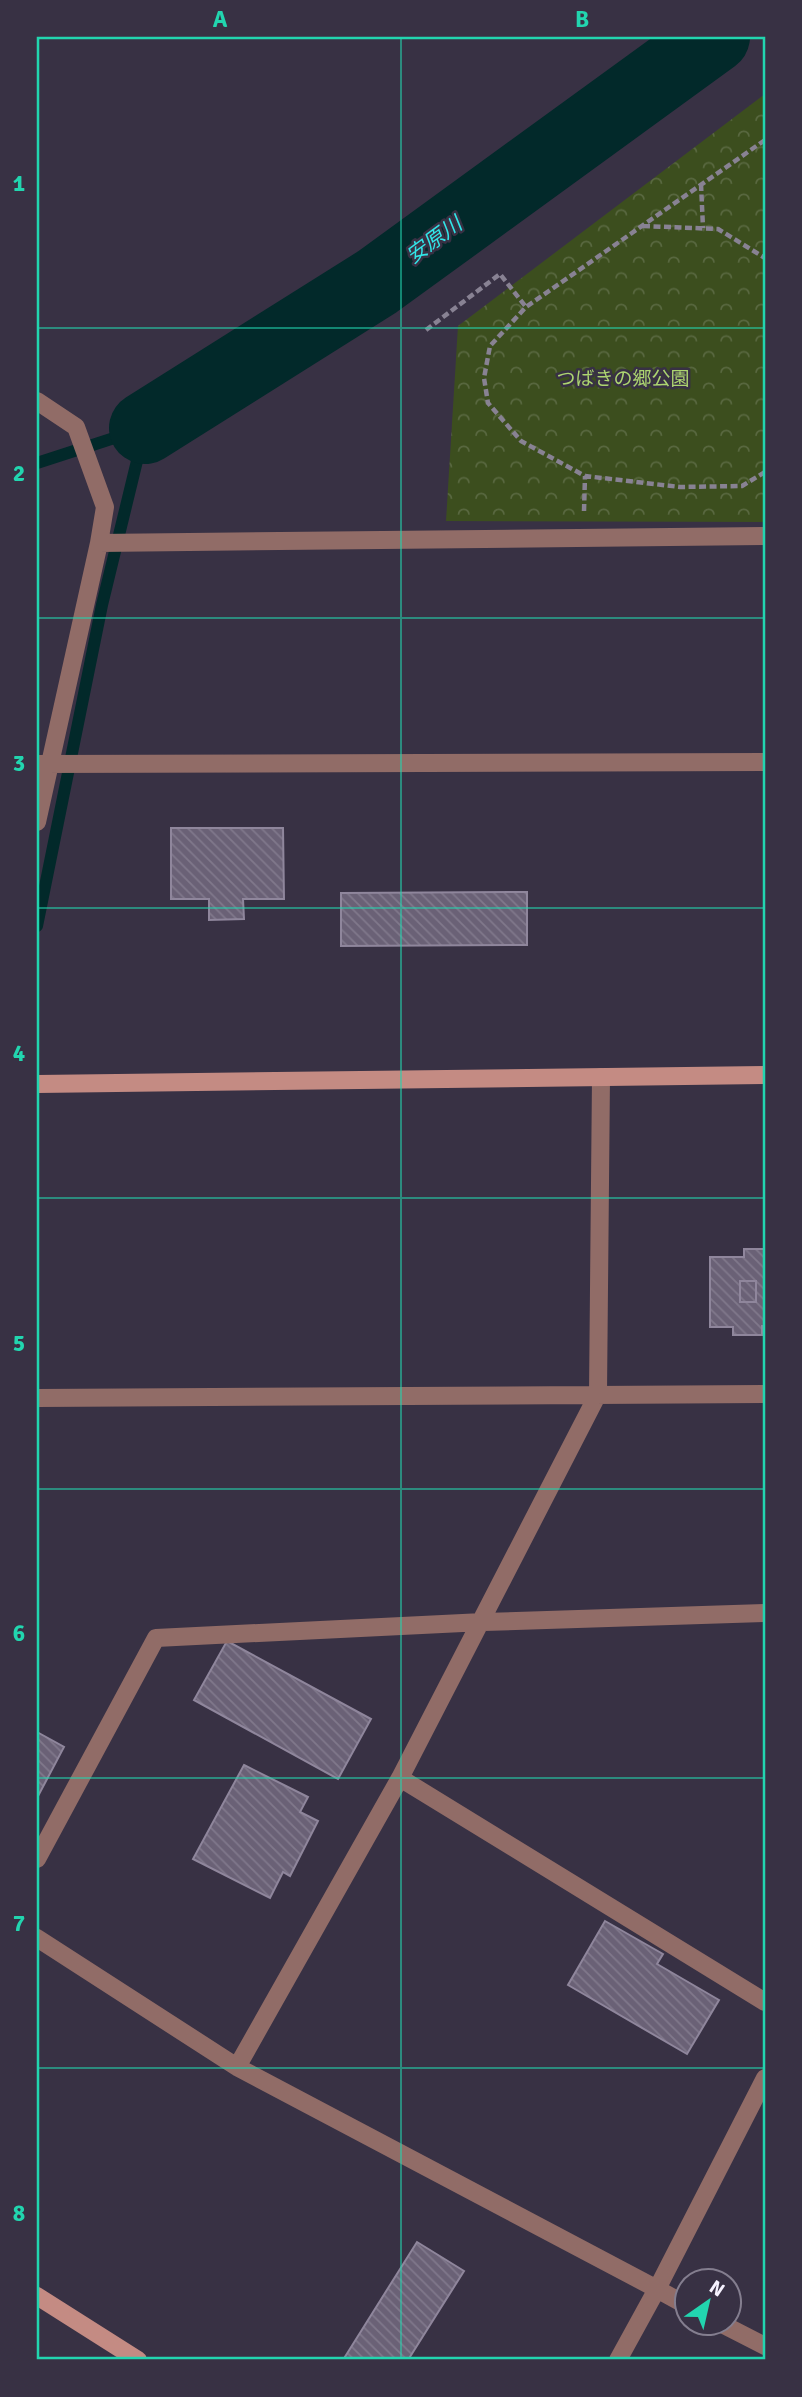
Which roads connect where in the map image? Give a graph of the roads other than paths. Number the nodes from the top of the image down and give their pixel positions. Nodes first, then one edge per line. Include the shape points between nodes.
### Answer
1 (37, 401) edge
2 (765, 536) edge
3 (104, 543) junction
4 (765, 762) edge
5 (48, 764) edge
6 (37, 822) edge
7 (765, 1075) edge
8 (601, 1077) junction
9 (37, 1084) edge
10 (598, 1394) junction
11 (765, 1394) edge
12 (37, 1398) edge
13 (765, 1613) edge
14 (483, 1622) junction
15 (400, 1778) junction
16 (37, 1859) edge
17 (37, 1938) edge
18 (765, 2002) edge
19 (237, 2067) junction
20 (765, 2078) edge
21 (657, 2289) junction
22 (37, 2296) edge
23 (672, 2297) edge
24 (742, 2334) edge
25 (765, 2346) edge
26 (138, 2360) edge
27 (618, 2360) edge

1 - 3 street via 76,427 105,507
2 - 3 street
3 - 5 street
4 - 5 street
5 - 6 street
7 - 8 street
8 - 9 street
8 - 10 street
10 - 11 street
10 - 12 street
10 - 14 street
13 - 14 street
14 - 15 street
14 - 16 street via 156,1638
15 - 18 street
15 - 19 street
17 - 19 street
19 - 21 street
20 - 21 street
21 - 23 street
21 - 27 street
22 - 26 street
24 - 25 street

